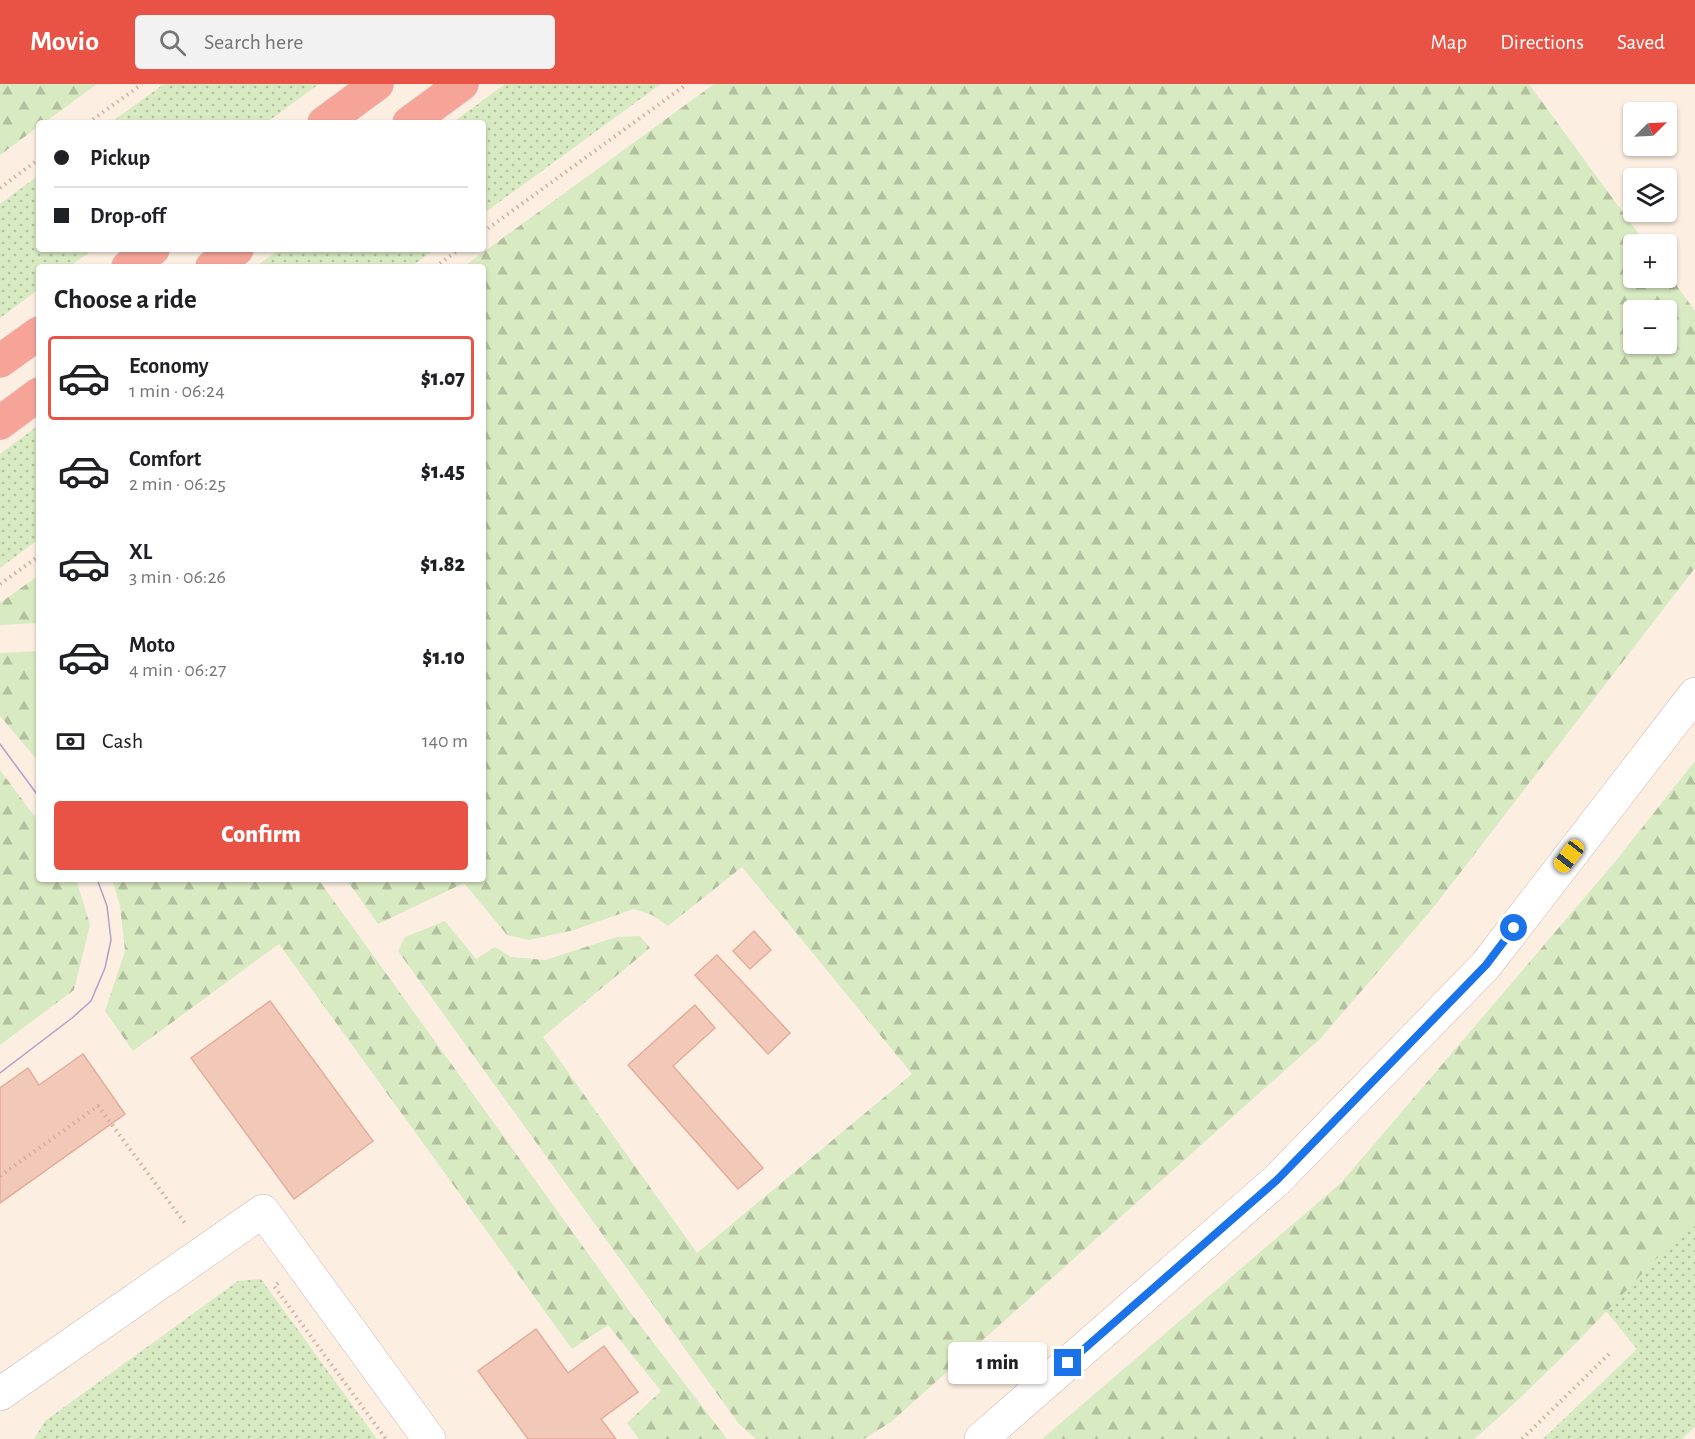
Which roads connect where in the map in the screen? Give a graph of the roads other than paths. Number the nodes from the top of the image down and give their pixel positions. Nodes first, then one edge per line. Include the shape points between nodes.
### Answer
1 (377, 84) edge
2 (462, 84) edge
3 (328, 120) edge
4 (413, 120) edge
5 (149, 252) edge
6 (233, 252) edge
7 (132, 264) edge
8 (217, 264) edge
9 (36, 335) edge
10 (0, 362) edge
11 (36, 396) edge
12 (0, 423) edge
13 (1695, 694) edge
14 (0, 1394) edge
15 (429, 1439) edge
16 (981, 1439) edge

1 - 3 highway
2 - 4 highway
5 - 7 highway
6 - 8 highway
9 - 10 highway
11 - 12 highway
13 - 16 street via 1486,965 1277,1180
14 - 15 street via 263,1211

